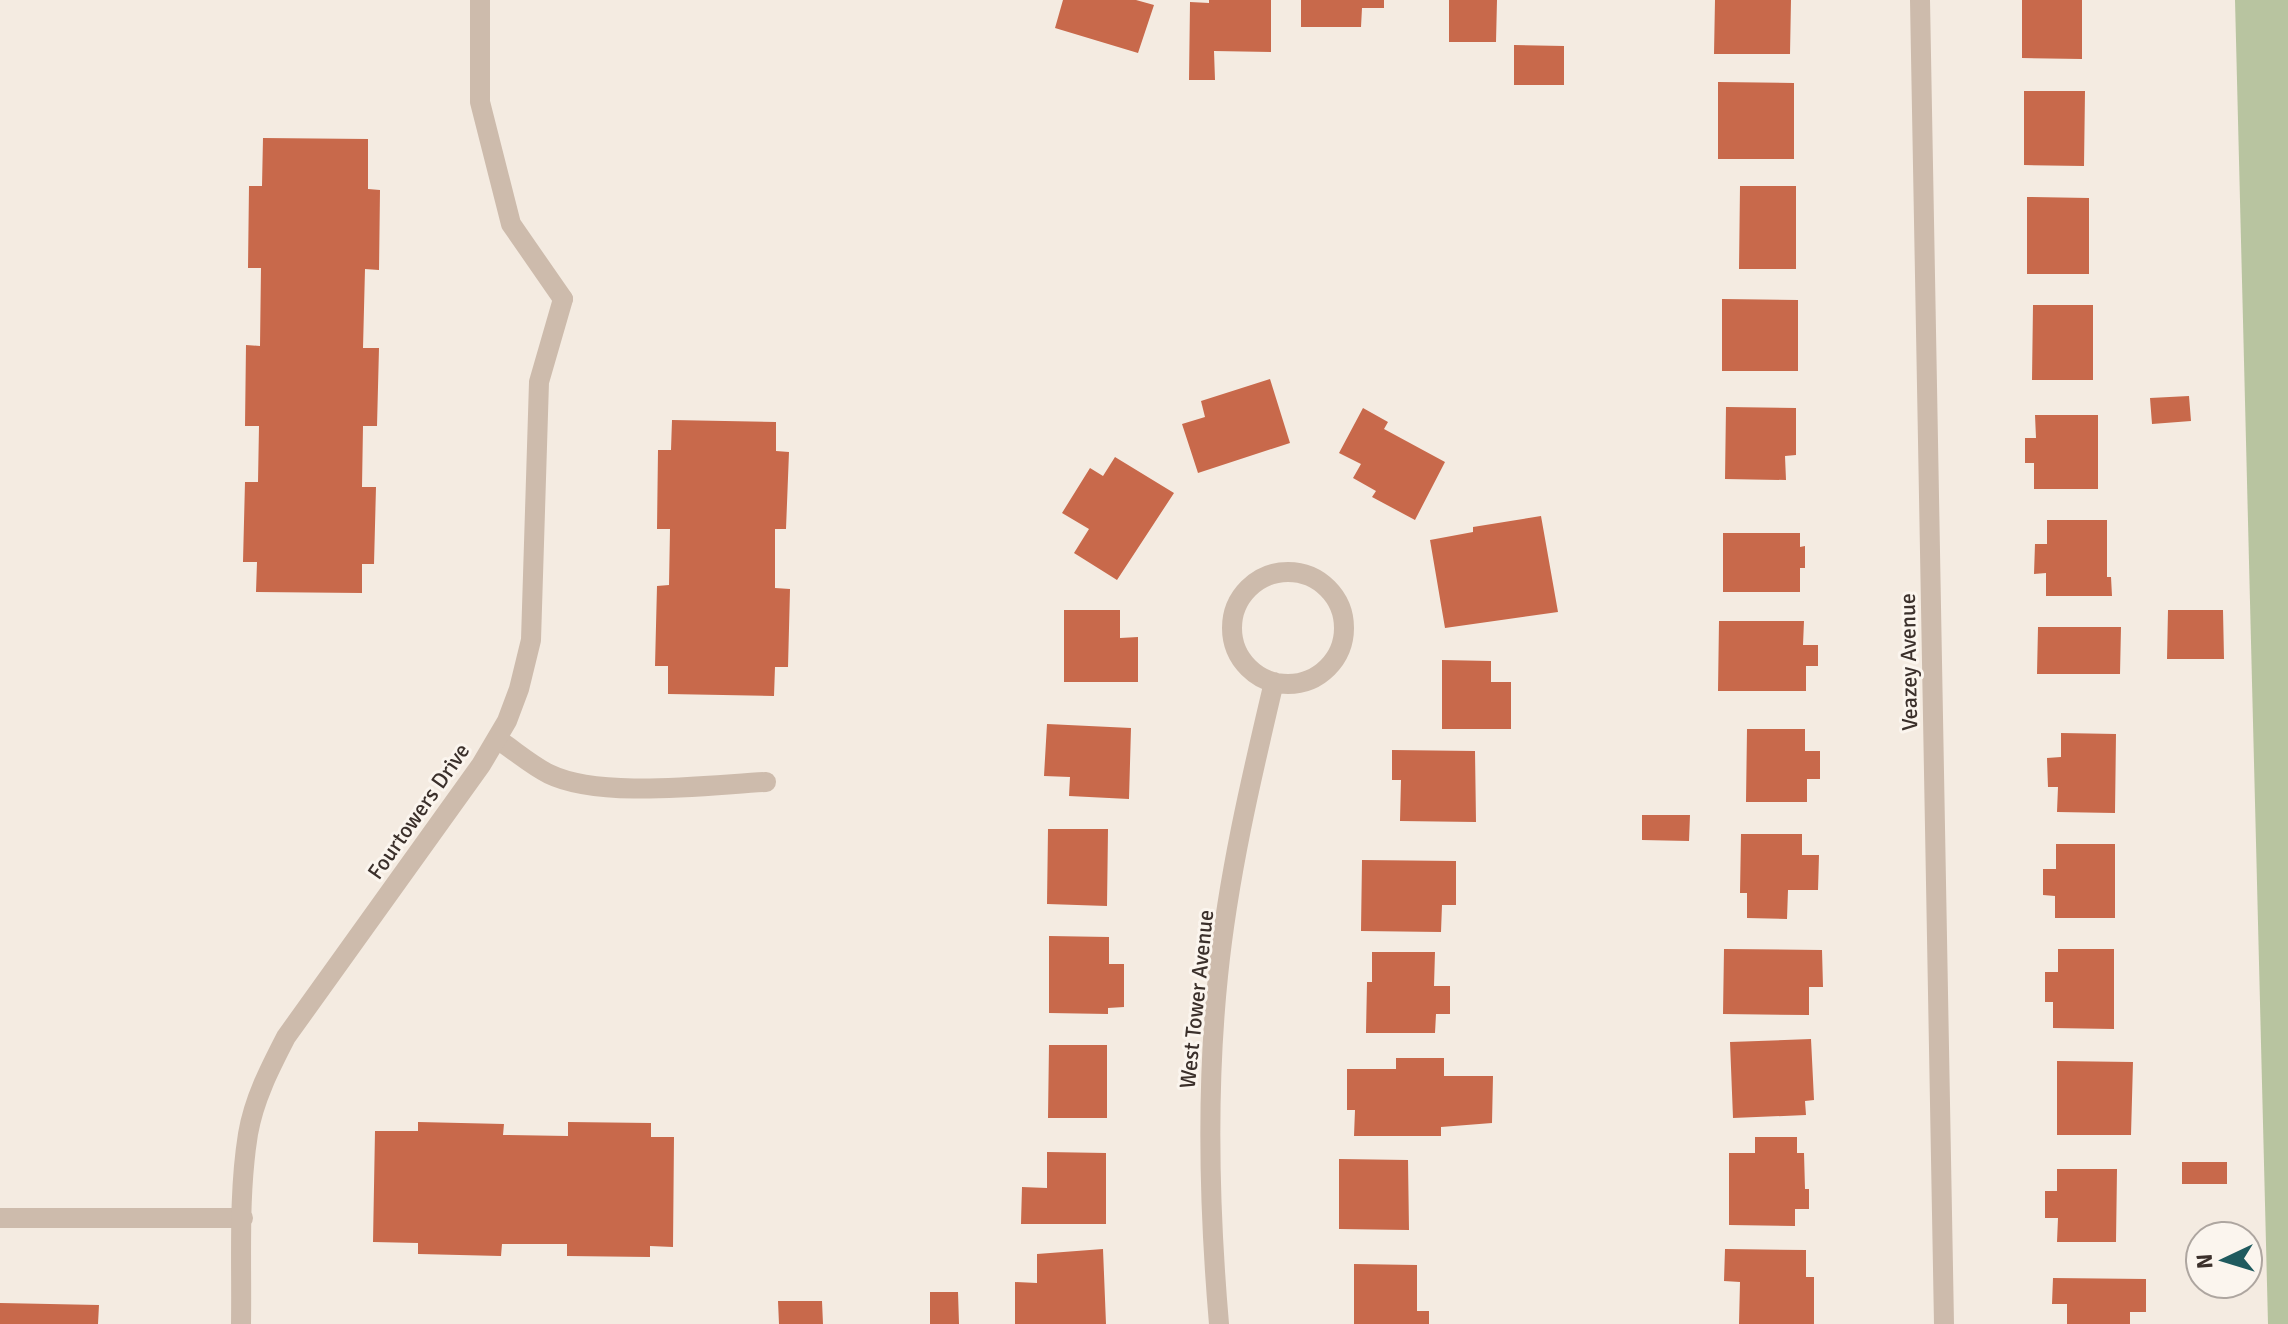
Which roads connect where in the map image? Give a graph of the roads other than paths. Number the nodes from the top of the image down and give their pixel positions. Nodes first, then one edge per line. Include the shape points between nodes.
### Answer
1 (480, 0) edge
2 (1920, 0) edge
3 (1274, 682) junction
4 (497, 739) junction
5 (766, 782) dead end
6 (0, 1218) edge
7 (243, 1218) junction
8 (241, 1324) edge
9 (1219, 1324) edge
10 (1944, 1324) edge

1 - 4 street, Fourtowers Drive via 480,102 511,224 563,299 539,382 531,640 519,689
2 - 10 street, Veazey Avenue
3 - 3 street via 1257,675 1235,647 1234,610 1256,581 1273,573 1309,575 1336,600 1343,636 1326,669 1311,679
3 - 9 street, West Tower Avenue via 1243,811 1218,975 1210,1105
4 - 5 street via 549,774 587,786
4 - 7 street, Fourtowers Drive via 286,1037 263,1082 249,1132
6 - 7 street
7 - 8 street, Fourtowers Drive

